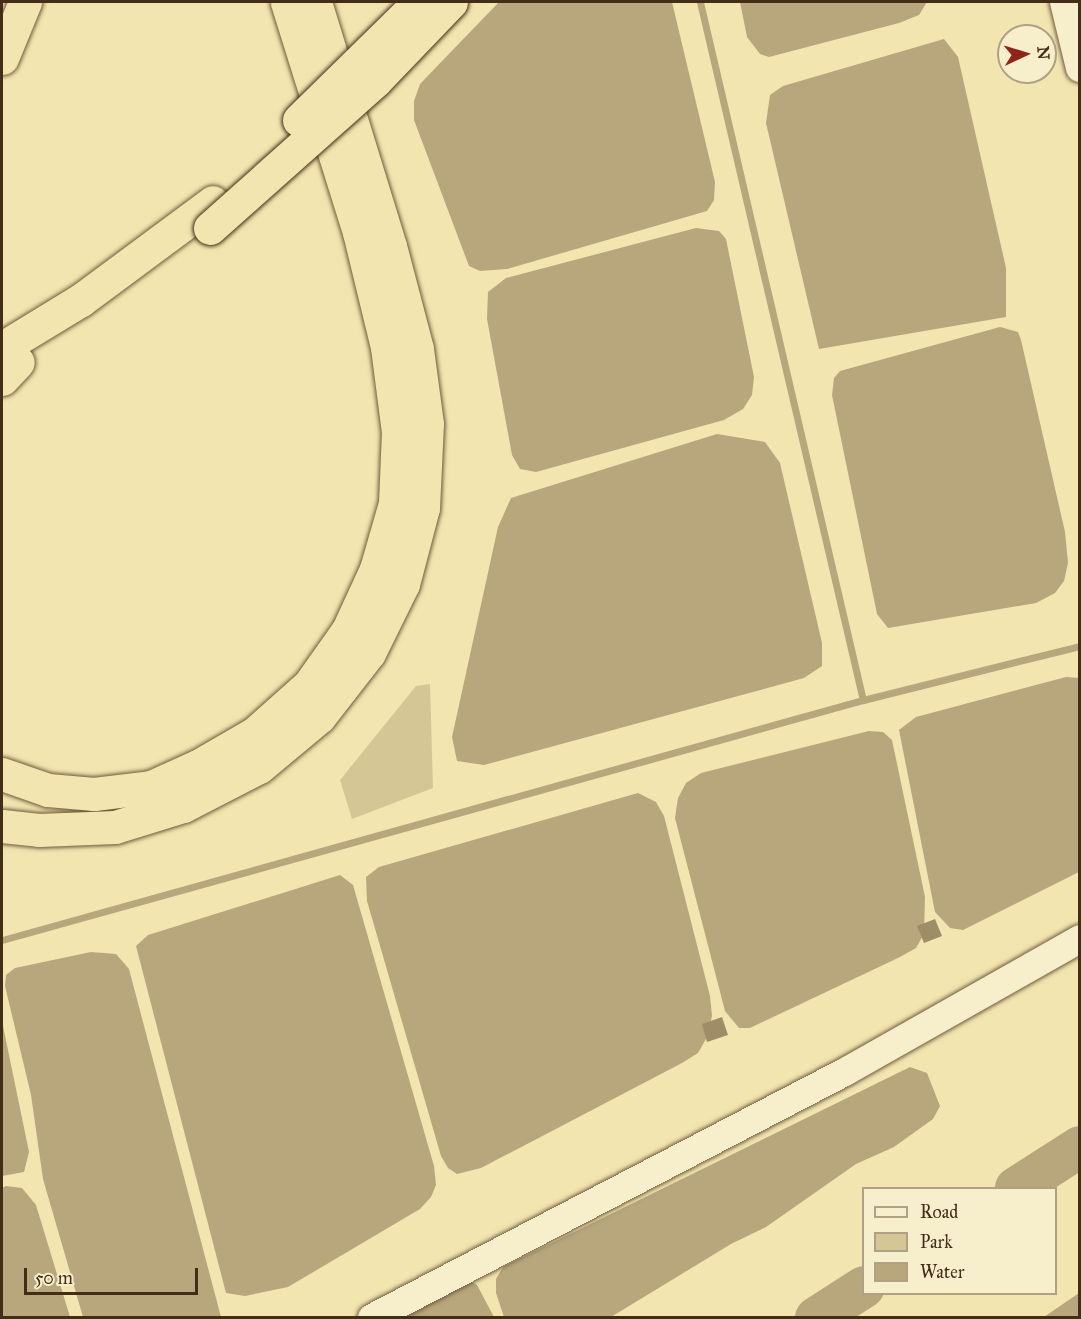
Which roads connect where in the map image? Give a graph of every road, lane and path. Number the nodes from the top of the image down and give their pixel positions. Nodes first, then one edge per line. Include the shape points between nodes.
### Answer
1 (25, 2) edge
2 (287, 2) edge
3 (315, 2) edge
4 (419, 2) edge
5 (451, 2) edge
6 (1064, 2) edge
7 (2, 58) edge
8 (1080, 68) edge
9 (6, 365) edge
10 (4, 775) edge
11 (2, 826) edge
12 (1080, 939) edge
13 (372, 1317) edge

1 - 7 highway
2 - 10 highway via 358,232 387,347 398,432 394,503 376,569 348,630 309,685 255,733 198,766 151,787 93,794 48,790
3 - 11 highway via 390,246 417,349 427,424 423,508 403,584 369,653 319,717 259,767 183,806 115,827 39,830
4 - 9 highway, bridge via 213,202 81,300
5 - 9 highway, bridge via 376,80 210,228
6 - 8 street
12 - 13 street via 845,1072

